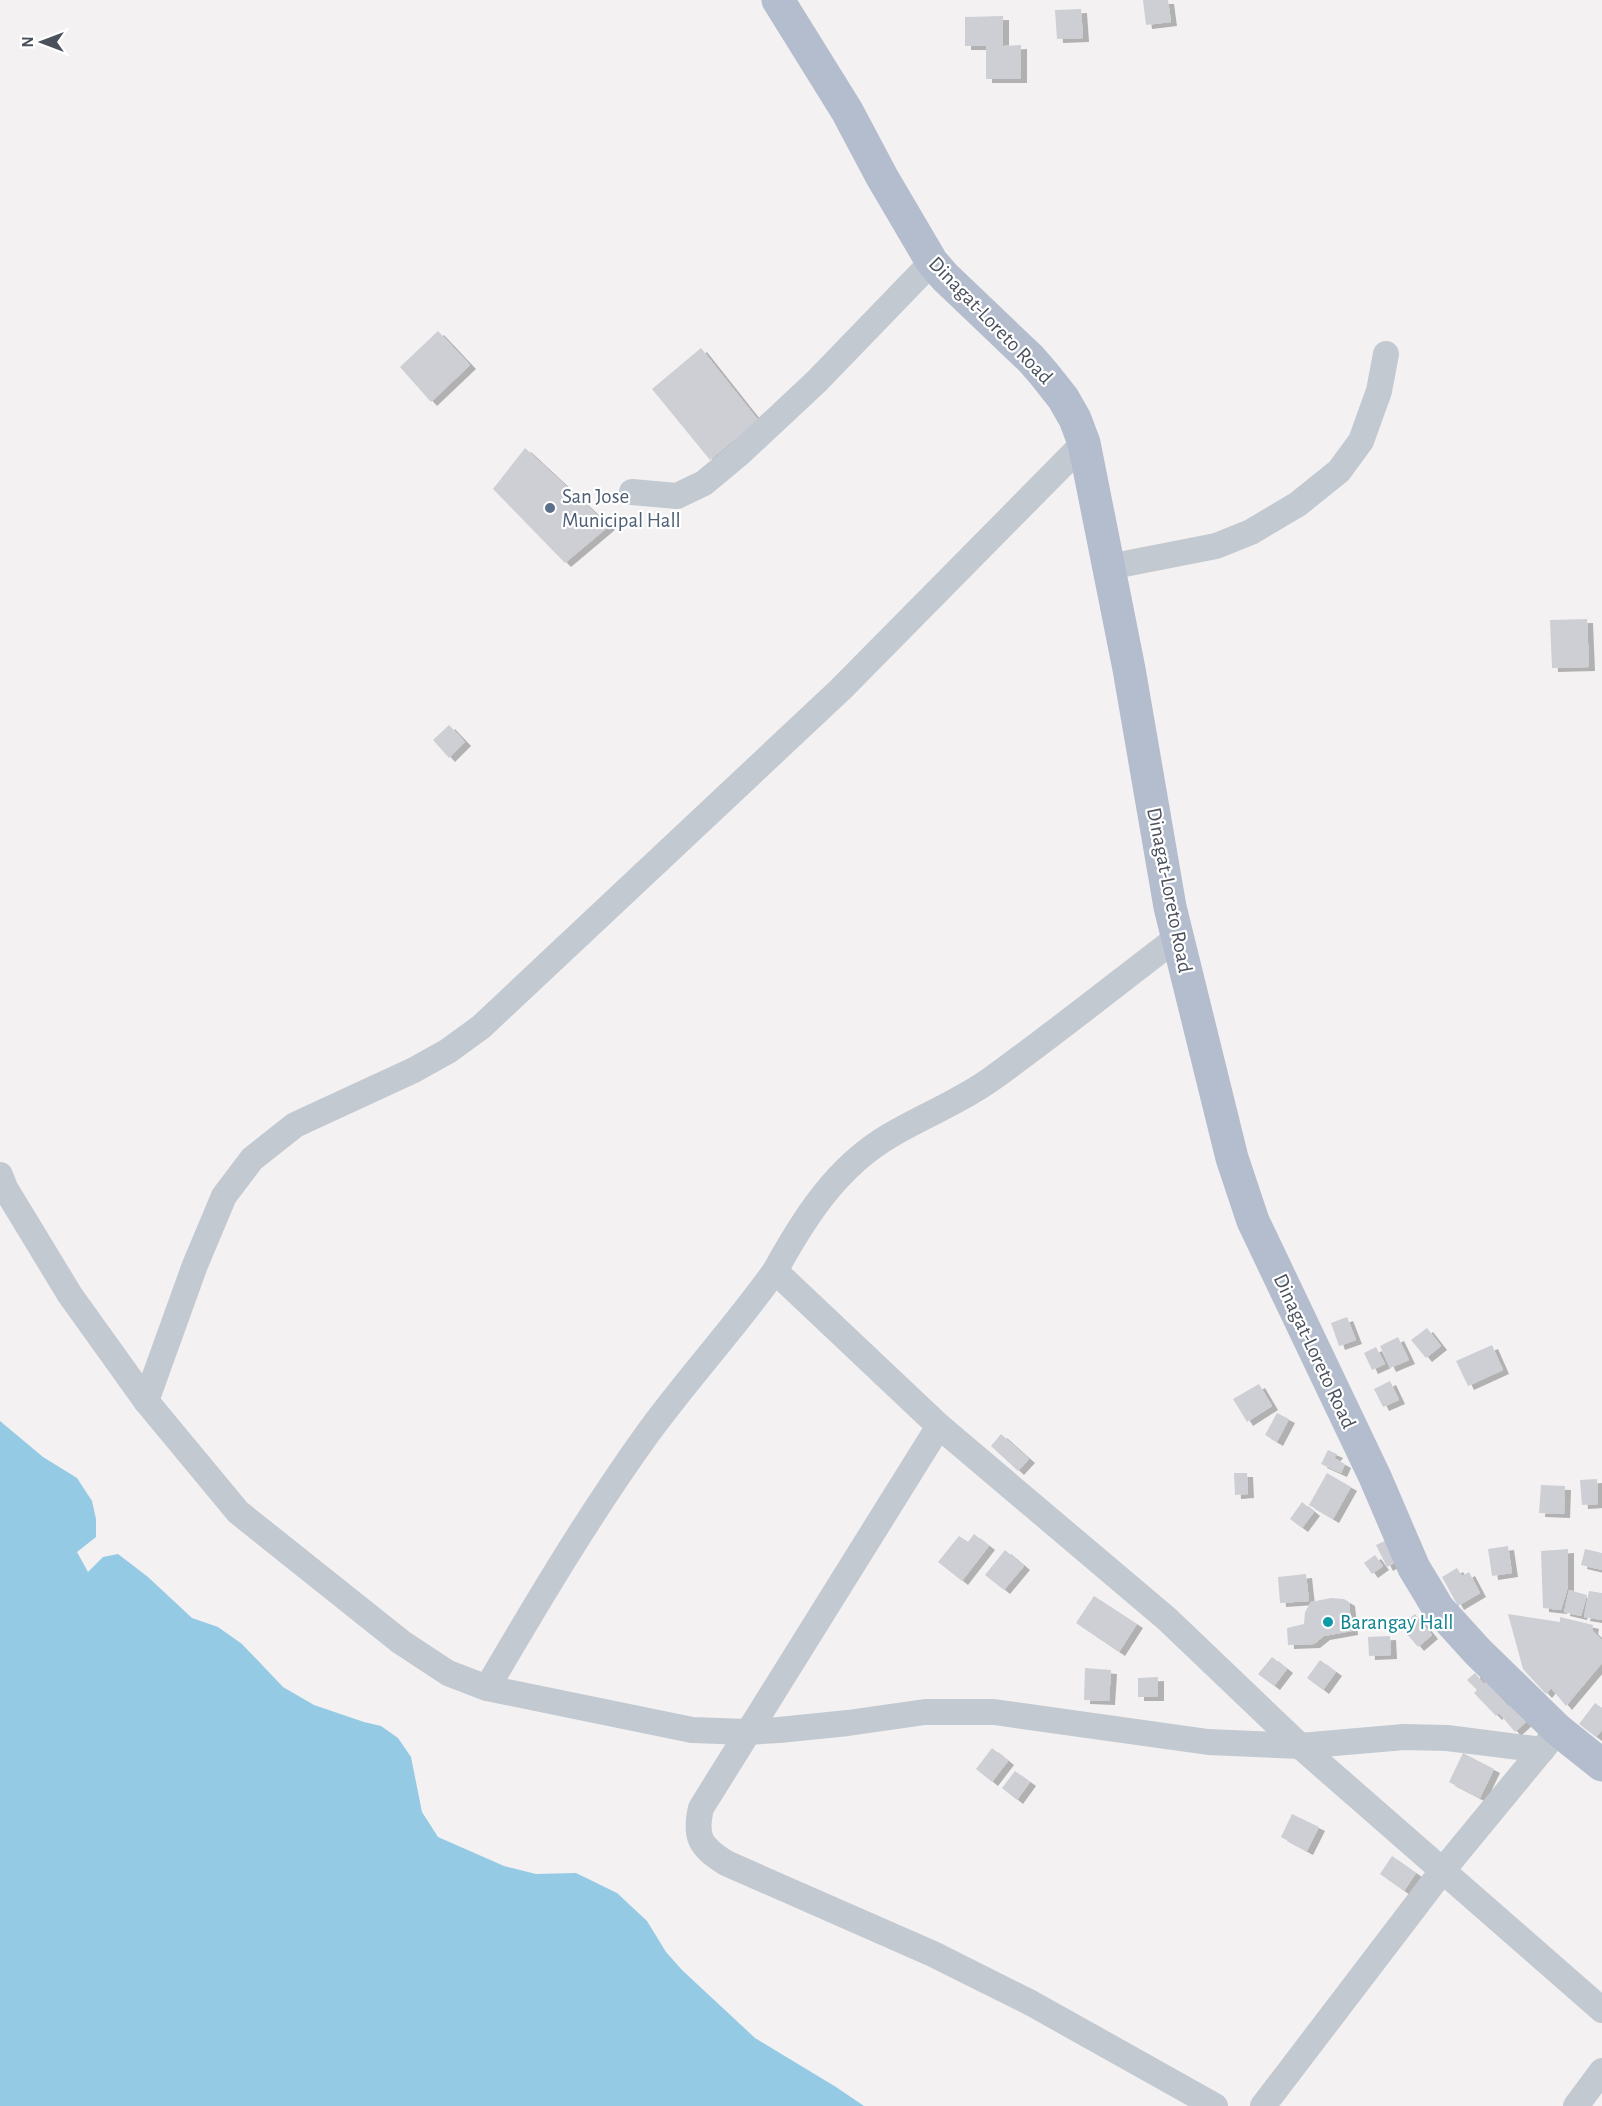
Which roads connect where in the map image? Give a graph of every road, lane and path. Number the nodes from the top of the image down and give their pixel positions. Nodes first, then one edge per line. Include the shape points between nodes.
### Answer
1 (778, 0) edge
2 (932, 262) junction
3 (1386, 354) dead end
4 (1084, 443) junction
5 (632, 492) dead end
6 (1109, 567) junction
7 (1178, 937) junction
8 (0, 1175) edge
9 (774, 1271) junction
10 (146, 1401) junction
11 (939, 1426) junction
12 (487, 1688) junction
13 (747, 1732) junction
14 (1550, 1740) junction
15 (1300, 1746) junction
16 (1602, 1765) edge
17 (1443, 1870) junction
18 (1602, 2010) edge
19 (1602, 2071) edge
20 (1215, 2106) edge
21 (1263, 2106) edge
22 (1576, 2106) edge

1 - 2 main road, Dinagat-Loreto Road via 847,111
2 - 4 main road, Dinagat-Loreto Road via 1044,374 1063,398
2 - 5 street via 817,381 704,483 677,496
3 - 6 street via 1379,392 1361,441 1339,471 1298,504 1251,532 1216,546
4 - 6 main road, Dinagat-Loreto Road
4 - 10 street via 841,689 481,1027 448,1052 414,1070 295,1125 252,1159 224,1196
6 - 7 main road, Dinagat-Loreto Road
7 - 9 street via 988,1082 867,1150 820,1198
7 - 14 main road, Dinagat-Loreto Road via 1232,1158 1253,1221 1414,1568 1438,1608
8 - 10 street via 70,1295
9 - 11 street
9 - 12 street via 649,1432 555,1572
10 - 12 street via 238,1512 401,1642 448,1673
11 - 13 street
11 - 15 street via 1167,1619
12 - 13 street via 692,1730
13 - 15 street via 925,1712 994,1712 1208,1742
13 - 20 street via 701,1808 699,1838 709,1852 953,1964
14 - 15 street via 1404,1737
14 - 16 main road, Dinagat-Loreto Road
14 - 17 street
15 - 17 street
17 - 18 street
17 - 21 street
19 - 22 street

